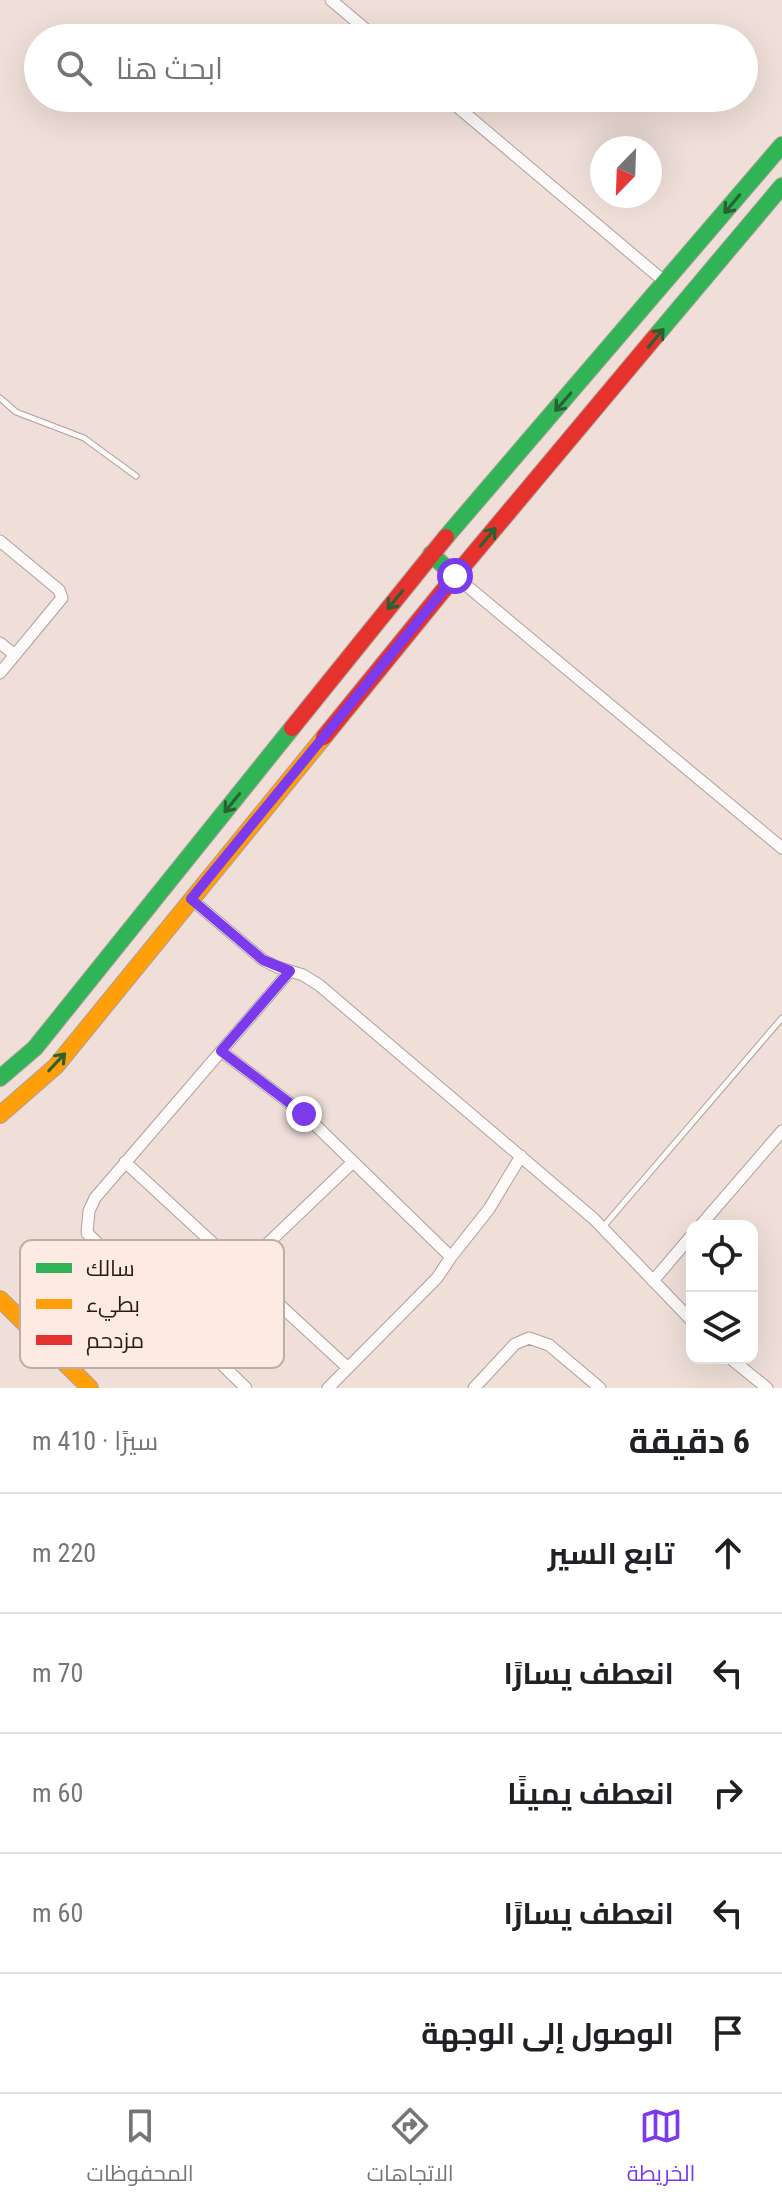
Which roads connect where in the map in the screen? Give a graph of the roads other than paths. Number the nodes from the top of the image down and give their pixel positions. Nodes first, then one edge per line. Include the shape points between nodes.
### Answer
1 (331, 0) edge
2 (359, 24) edge
3 (464, 112) edge
4 (782, 145) edge
5 (781, 190) edge
6 (665, 282) junction
7 (0, 398) edge
8 (136, 476) dead end
9 (0, 541) edge
10 (431, 554) junction
11 (455, 576) junction
12 (0, 643) edge
13 (15, 655) junction
14 (0, 673) edge
15 (782, 848) edge
16 (191, 899) junction
17 (106, 962) junction
18 (290, 971) junction
19 (125, 979) junction
20 (782, 1018) edge
21 (221, 1051) junction
22 (0, 1078) edge
23 (0, 1115) edge
24 (782, 1131) edge
25 (521, 1156) junction
26 (125, 1162) junction
27 (353, 1162) junction
28 (705, 1220) edge
29 (602, 1228) junction
30 (94, 1240) edge
31 (210, 1240) edge
32 (271, 1240) edge
33 (686, 1242) edge
34 (451, 1257) junction
35 (653, 1281) junction
36 (0, 1299) edge
37 (284, 1309) edge
38 (686, 1315) edge
39 (20, 1319) edge
40 (737, 1364) edge
41 (70, 1368) edge
42 (225, 1368) edge
43 (348, 1368) junction
44 (593, 1386) edge
45 (90, 1388) edge
46 (246, 1388) edge
47 (328, 1388) edge
48 (474, 1388) edge
49 (767, 1388) edge

1 - 2 street
3 - 6 street
4 -> 6 main road
11 -> 5 main road
6 -> 10 main road
7 - 8 lane via 16,412 84,438
9 - 13 street via 62,598
10 - 11 main road
10 -> 17 main road
11 - 15 street
11 - 16 main road
12 - 13 street
13 - 14 street
16 - 18 street via 263,960
16 - 19 main road
17 - 19 main road
17 - 22 main road via 35,1048
18 - 21 street
18 - 25 street via 319,985
23 -> 19 main road via 56,1066
20 - 29 lane
21 - 26 street
21 - 27 street via 304,1114
24 - 28 street
25 - 29 street
25 - 34 street
26 - 30 street via 89,1211 87,1233
26 - 31 street
27 - 32 street
27 - 34 street
29 - 35 street
33 - 35 street
34 - 43 street via 437,1278
35 - 38 street
36 - 39 main road
37 - 43 street
40 - 49 street
41 - 45 main road
42 - 46 street
43 - 47 street
44 - 48 street via 549,1345 529,1338 515,1344

